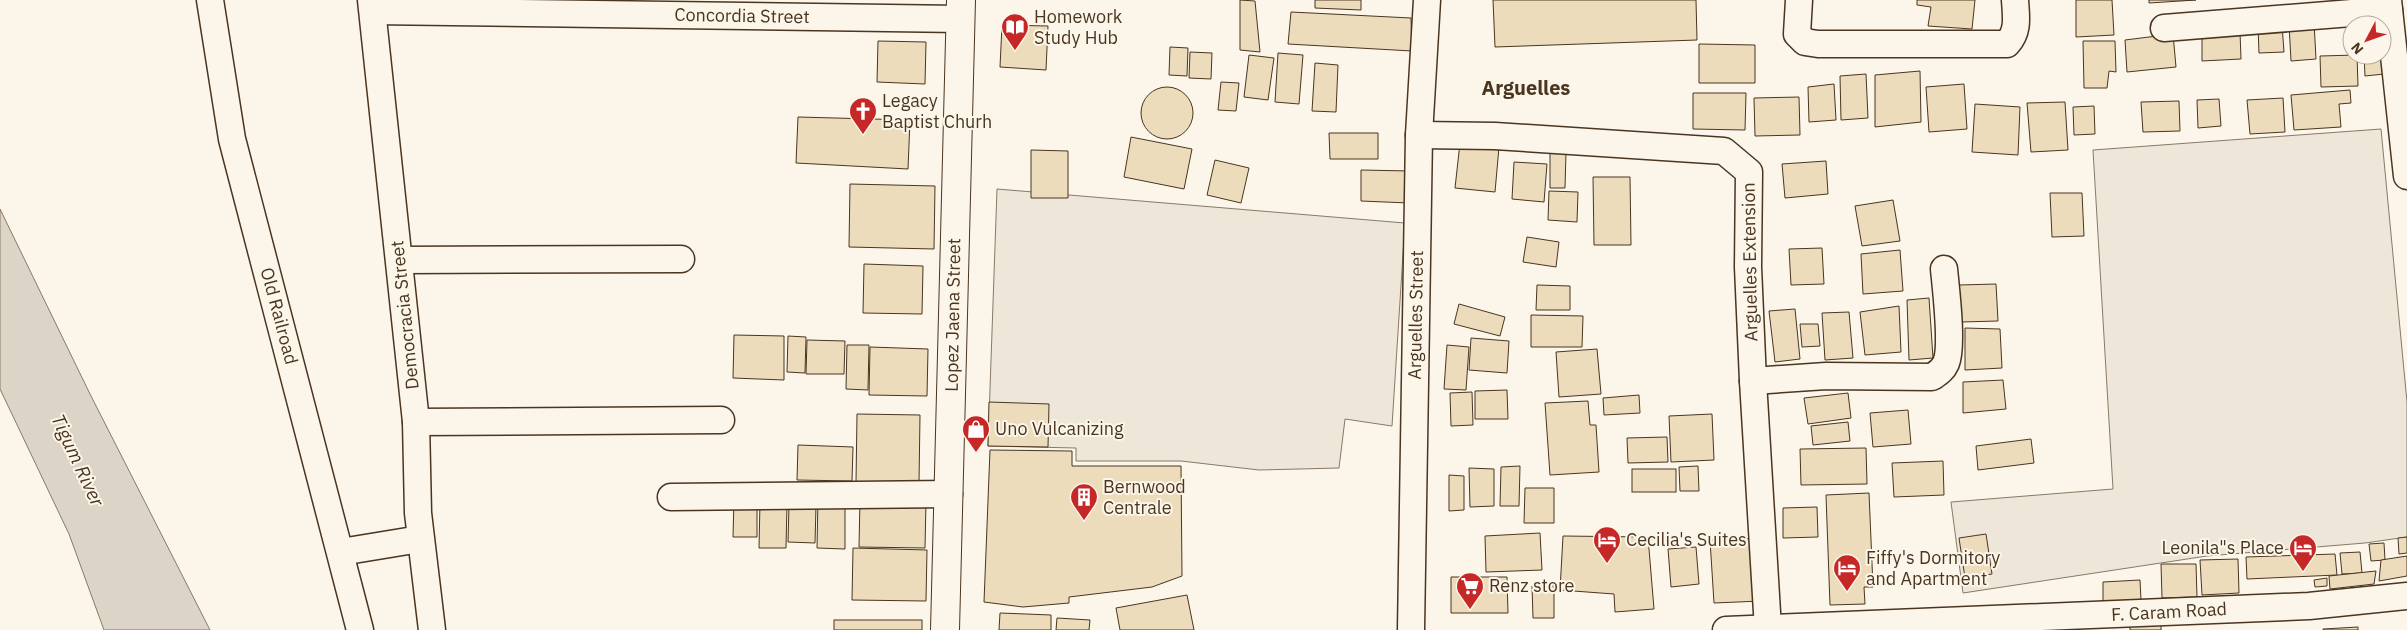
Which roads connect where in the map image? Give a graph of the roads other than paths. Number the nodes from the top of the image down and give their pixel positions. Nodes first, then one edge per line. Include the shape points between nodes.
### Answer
1 (210, 0) edge
2 (1427, 0) edge
3 (1799, 0) edge
4 (2015, 0) edge
5 (2388, 5) edge
6 (372, 6) edge
7 (960, 10) edge
8 (2164, 28) dead end
9 (1419, 135) junction
10 (2407, 176) edge
11 (681, 259) dead end
12 (400, 260) junction
13 (1944, 269) dead end
14 (1753, 382) junction
15 (721, 420) dead end
16 (416, 422) junction
17 (949, 494) junction
18 (671, 497) dead end
19 (420, 539) junction
20 (341, 552) junction
21 (2407, 596) edge
22 (1768, 629) edge
23 (360, 630) edge
24 (432, 630) edge
25 (945, 630) edge
26 (1411, 630) edge
27 (1726, 630) edge

1 - 20 street, Old Railroad via 232,138
2 - 9 street, Arguelles Street
3 - 4 street via 1797,34 1805,42 1818,44 2007,44 2016,27
5 - 8 street
5 - 10 street
6 - 7 street, Concordia Street
6 - 12 street, Democracia Street
7 - 17 main road, Lopez Jaena Street
9 - 14 street, Arguelles Extension via 1505,137 1724,151 1749,172 1748,267
9 - 26 street, Arguelles Street
11 - 12 street
12 - 16 street, Democracia Street
13 - 14 street via 1949,326 1947,362 1932,377 1826,376
14 - 22 street, Arguelles Extension
15 - 16 street
16 - 19 street, Democracia Street
17 - 18 street
17 - 25 main road, Lopez Jaena Street
19 - 20 street
19 - 24 street, Democracia Street
20 - 23 street, Old Railroad
21 - 22 street, F. Caram Road via 2309,606
22 - 27 street

